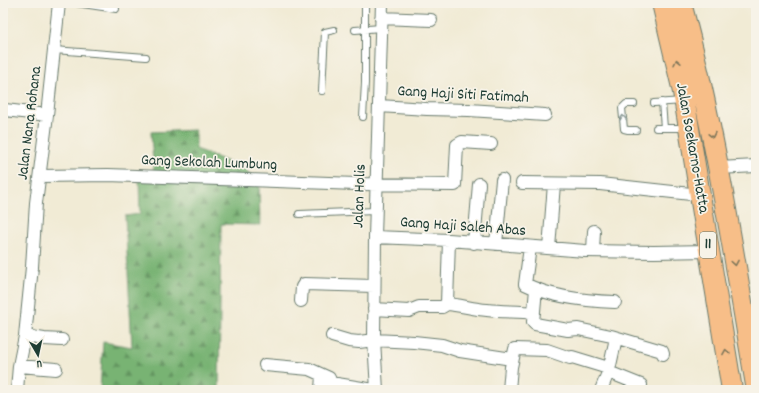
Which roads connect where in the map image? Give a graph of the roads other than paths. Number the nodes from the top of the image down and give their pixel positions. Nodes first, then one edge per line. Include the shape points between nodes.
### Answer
1 (59, 3) edge
2 (76, 3) edge
3 (365, 3) edge
4 (382, 3) edge
5 (662, 3) edge
6 (681, 3) edge
7 (116, 9) dead end
8 (431, 20) dead end
9 (381, 23) junction
10 (334, 30) dead end
11 (354, 30) dead end
12 (365, 30) junction
13 (54, 50) junction
14 (146, 57) dead end
15 (322, 91) dead end
16 (694, 99) junction
17 (662, 102) junction
18 (654, 103) dead end
19 (634, 104) dead end
20 (379, 106) junction
21 (6, 110) dead end
22 (47, 115) junction
23 (545, 115) dead end
24 (363, 117) dead end
25 (656, 128) dead end
26 (664, 128) junction
27 (690, 128) junction
28 (636, 130) dead end
29 (491, 144) dead end
30 (756, 166) edge
31 (719, 168) junction
32 (40, 176) junction
33 (502, 180) dead end
34 (522, 183) dead end
35 (376, 184) junction
36 (478, 184) dead end
37 (554, 184) junction
38 (700, 195) junction
39 (375, 211) junction
40 (299, 214) dead end
41 (594, 231) dead end
42 (375, 237) junction
43 (449, 240) junction
44 (474, 243) junction
45 (496, 244) junction
46 (530, 247) junction
47 (549, 248) junction
48 (593, 251) junction
49 (709, 251) junction
50 (374, 286) junction
51 (536, 289) junction
52 (301, 301) dead end
53 (615, 302) dead end
54 (446, 304) junction
55 (374, 309) junction
56 (534, 313) junction
57 (25, 336) junction
58 (332, 336) dead end
59 (616, 338) junction
60 (62, 340) dead end
61 (374, 340) junction
62 (663, 354) dead end
63 (512, 359) junction
64 (265, 365) dead end
65 (19, 366) junction
66 (56, 369) dead end
67 (609, 370) junction
68 (322, 375) junction
69 (641, 385) dead end
70 (756, 385) edge
71 (17, 390) edge
72 (320, 390) edge
73 (374, 390) edge
74 (377, 390) edge
75 (509, 390) edge
76 (601, 390) edge
77 (732, 390) edge

1 - 13 street, Jalan Nana Rohana
2 - 7 lane
3 - 12 lane
4 - 9 street, Jalan Holis
16 -> 5 highway, Jalan Soekarno-Hatta / 11 via 678,66
6 - 16 highway, Jalan Soekarno-Hatta / 11 via 692,43
8 - 9 street
9 - 12 lane
9 - 20 street, Jalan Holis
10 - 15 lane via 325,32
11 - 12 lane
12 - 24 lane
13 - 14 lane
13 - 22 street, Jalan Nana Rohana
16 - 17 lane
16 - 27 highway, Jalan Soekarno-Hatta / 11
16 -> 31 highway, Jalan Soekarno-Hatta / 11
17 - 18 lane
17 - 26 lane
28 -> 19 lane via 624,129 622,108 626,104
20 - 23 street, Gang Haji Siti Fatimah
20 - 35 street, Jalan Holis
21 - 22 street
22 - 32 street, Jalan Nana Rohana
25 - 26 lane
26 - 27 lane
27 - 38 highway, Jalan Soekarno-Hatta / 11
29 - 35 street, Gang Sekolah Lumbung via 462,142 457,145 455,185
30 - 31 street
31 -> 70 highway, Jalan Soekarno-Hatta / 11
32 - 35 street, Gang Sekolah Lumbung via 108,175
32 - 57 street, Jalan Nana Rohana
33 - 45 street
34 - 37 street
35 - 39 street, Jalan Holis
36 - 44 street
37 - 38 street via 600,184
37 - 47 street
38 - 49 highway, Jalan Soekarno-Hatta / 11
39 - 40 lane
39 - 42 street, Jalan Holis
41 - 48 street
42 - 43 street, Gang Haji Saleh Abas
42 - 50 street, Jalan Holis
43 - 44 street, Gang Haji Saleh Abas
43 - 54 street
44 - 45 street, Gang Haji Saleh Abas
45 - 46 street, Gang Haji Saleh Abas
46 - 47 street, Gang Haji Saleh Abas
46 - 51 street via 525,284
47 - 48 street, Gang Haji Saleh Abas
48 - 49 street, Gang Haji Saleh Abas
77 -> 49 highway, Jalan Soekarno-Hatta / 11
50 - 52 street via 304,284
50 - 55 street, Jalan Holis
51 - 53 street via 591,301
51 - 56 street
54 - 55 street via 442,307 419,307 409,310
54 - 56 street
55 - 61 street, Jalan Holis
56 - 59 street via 535,324 568,330 578,328
57 - 60 street
57 - 65 street, Jalan Nana Rohana
58 - 61 street via 349,341
59 - 62 street
59 - 67 street
61 - 63 street via 442,345 460,351
61 - 74 street, Jalan Holis
63 - 67 street via 514,349 547,350
63 - 75 street
64 - 68 street via 309,369
65 - 66 street
65 - 71 street, Jalan Nana Rohana
67 - 69 street
67 - 76 street
68 - 72 street
68 - 73 street via 329,378 331,383

